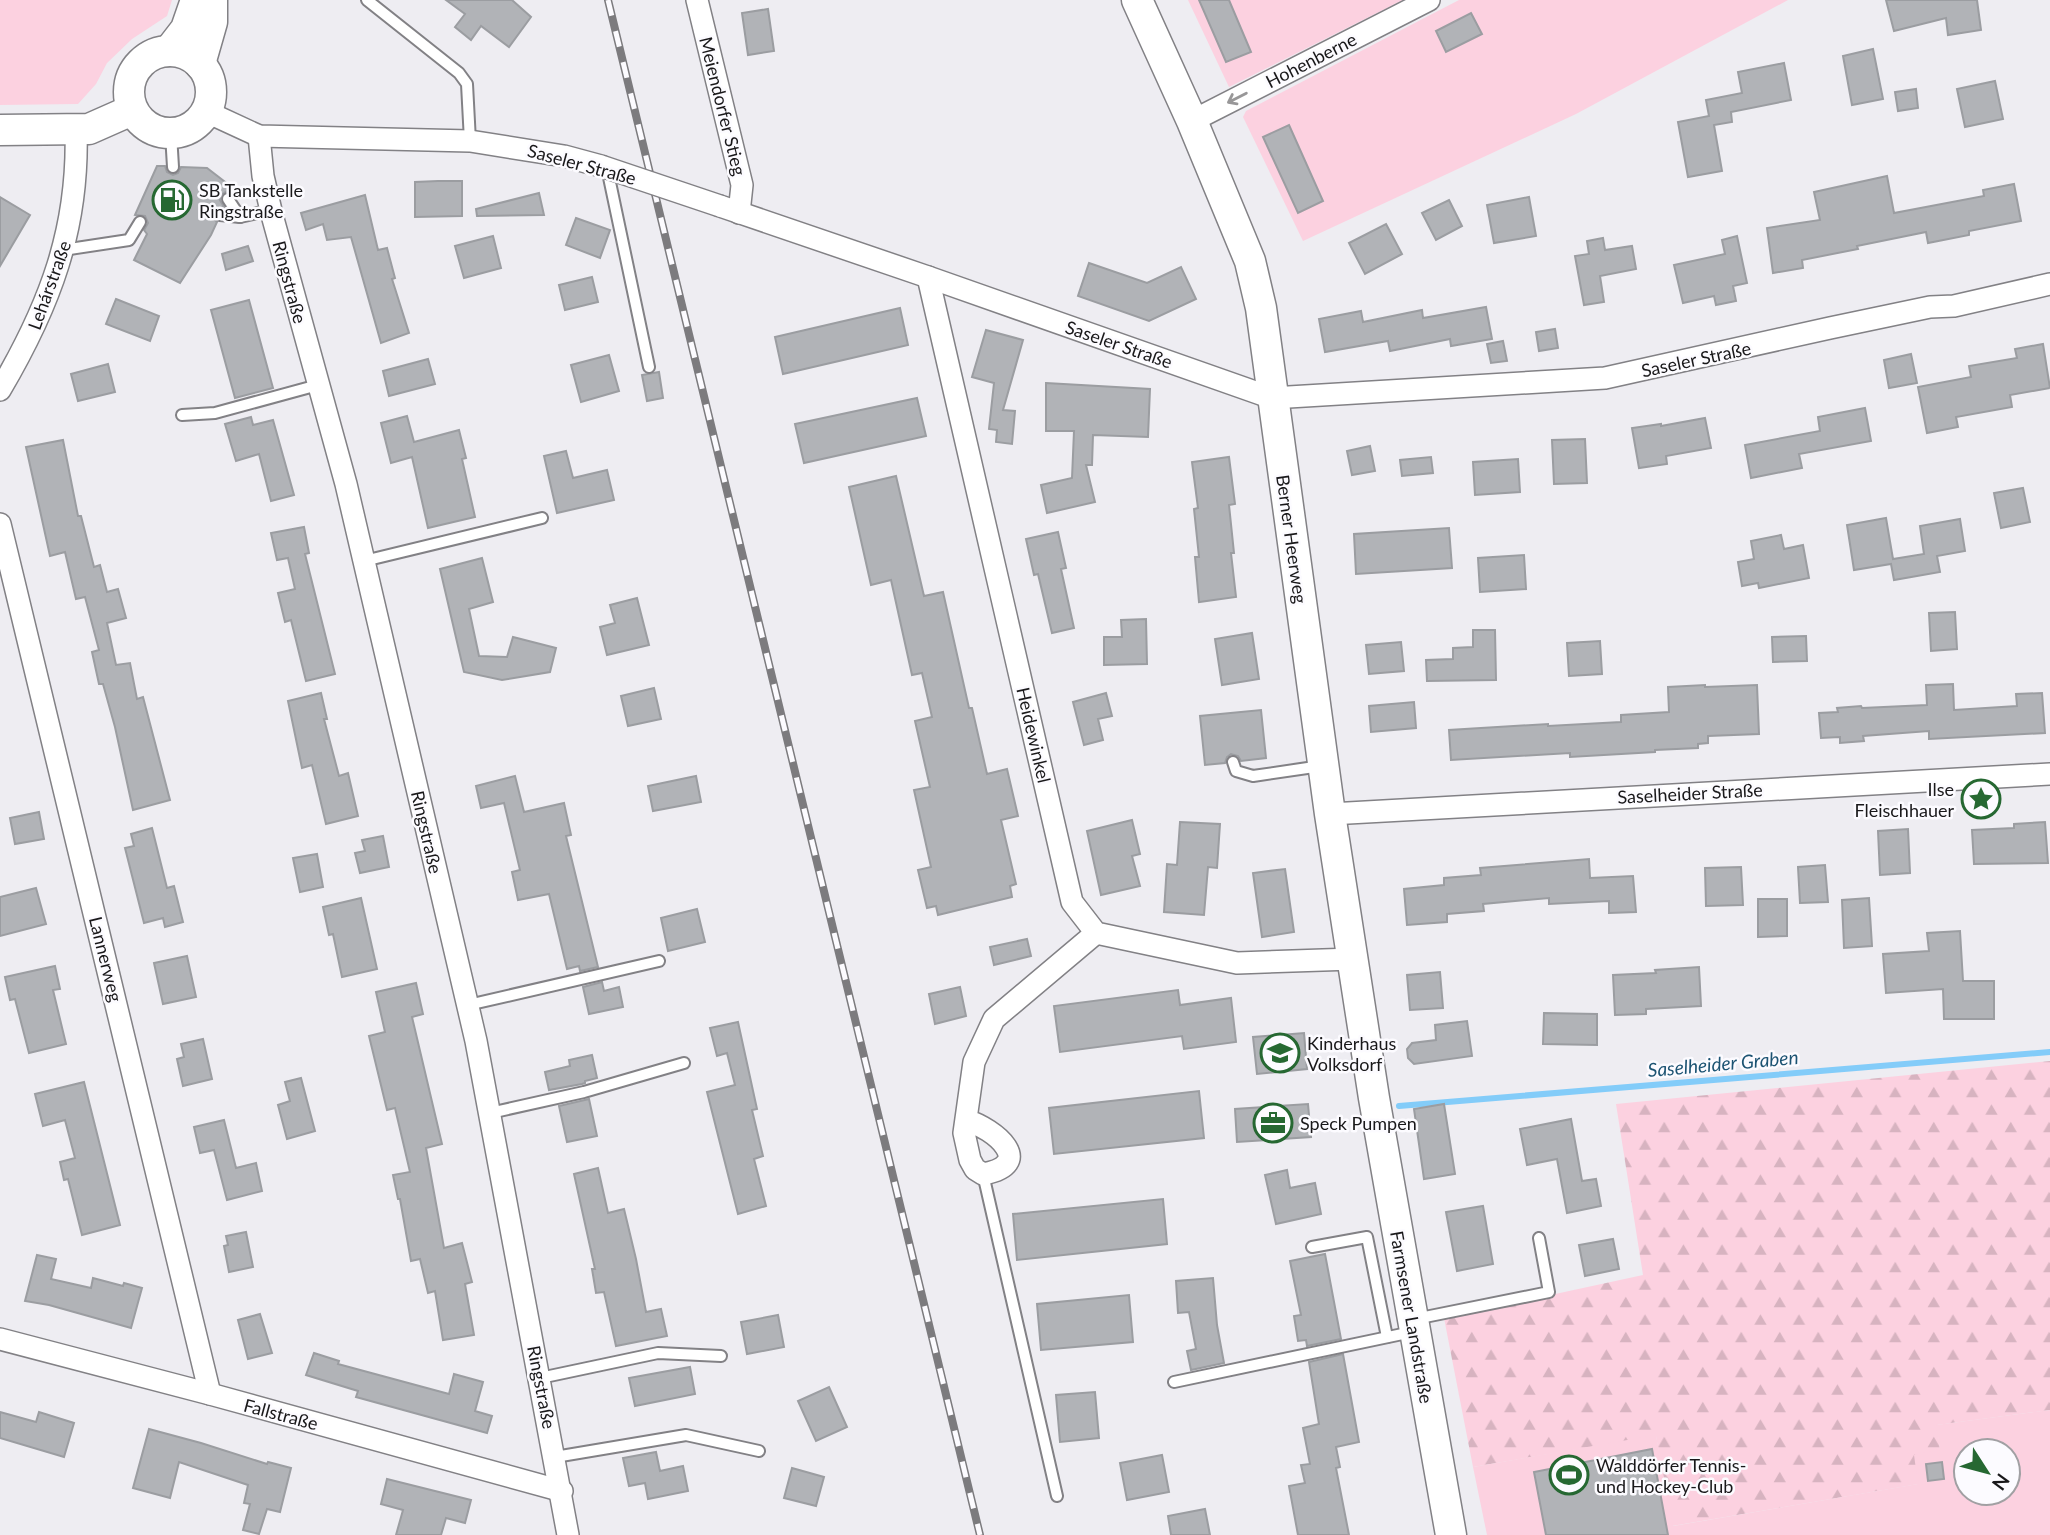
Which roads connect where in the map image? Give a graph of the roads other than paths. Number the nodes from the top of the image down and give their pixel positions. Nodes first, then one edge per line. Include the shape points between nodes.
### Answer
1 (196, 0) edge
2 (212, 0) edge
3 (367, 0) edge
4 (697, 0) edge
5 (1137, 0) edge
6 (1429, 0) edge
7 (169, 51) junction
8 (200, 64) junction
9 (132, 110) junction
10 (206, 112) junction
11 (1192, 121) junction
12 (0, 130) edge
13 (76, 130) junction
14 (171, 134) junction
15 (259, 135) junction
16 (470, 141) junction
17 (173, 167) dead end
18 (604, 167) junction
19 (228, 199) dead end
20 (271, 210) junction
21 (729, 210) junction
22 (220, 215) dead end
23 (240, 217) junction
24 (140, 222) dead end
25 (63, 250) junction
26 (928, 276) junction
27 (2050, 284) edge
28 (649, 367) dead end
29 (318, 385) junction
30 (0, 390) edge
31 (1272, 398) junction
32 (182, 415) dead end
33 (542, 518) dead end
34 (0, 524) edge
35 (364, 561) junction
36 (1233, 762) dead end
37 (1324, 766) junction
38 (2050, 774) edge
39 (1331, 814) junction
40 (1096, 933) junction
41 (1353, 959) junction
42 (659, 961) dead end
43 (468, 1005) junction
44 (684, 1063) dead end
45 (1374, 1098) joint
46 (490, 1113) junction
47 (966, 1120) junction
48 (982, 1174) junction
49 (1539, 1238) dead end
50 (1311, 1247) dead end
51 (1405, 1329) junction
52 (0, 1339) edge
53 (721, 1356) dead end
54 (540, 1378) junction
55 (1174, 1382) dead end
56 (210, 1394) junction
57 (758, 1451) dead end
58 (555, 1457) junction
59 (562, 1491) junction
60 (1057, 1496) dead end
61 (568, 1535) edge
62 (1451, 1535) edge

1 - 7 main road via 186,29
2 - 8 main road via 212,22
3 - 16 lane via 459,73 467,84
4 - 21 street, Meiendorfer Stieg via 742,185
5 - 11 main road, Berner Heerweg
6 -> 11 street, Hohenberne
7 - 8 main road via 186,54
7 - 9 main road via 155,53 134,71 129,83
8 - 10 main road via 211,86
9 - 13 main road
9 - 14 main road via 148,128
10 - 14 main road via 192,128
10 - 15 street, Saseler Straße
11 - 31 main road, Berner Heerweg via 1250,261
12 - 13 main road
13 - 25 street, Lehárstraße via 77,170
14 - 17 lane
15 - 16 street, Saseler Straße
15 - 20 street, Ringstraße
16 - 18 street, Saseler Straße
18 - 21 street, Saseler Straße, bridge
18 - 28 lane
19 - 23 lane
20 - 23 lane
20 - 29 street, Ringstraße
21 - 26 street, Saseler Straße
22 - 23 lane
24 - 25 lane via 129,240
25 - 30 street, Lehárstraße via 24,350
26 - 31 street, Saseler Straße
26 - 40 street, Heidewinkel via 1072,902
27 - 31 street, Saseler Straße via 1605,378
29 - 32 lane via 215,412
29 - 35 street, Ringstraße
31 - 37 main road, Berner Heerweg
33 - 35 lane
34 - 56 street, Lannerweg
35 - 43 street, Ringstraße
36 - 37 lane via 1236,771 1253,776
37 - 39 main road, Berner Heerweg
38 - 39 street, Saselheider Straße
39 - 41 main road, Berner Heerweg
40 - 41 street via 1237,963
40 - 47 street via 995,1019 974,1062
41 - 45 main road, Berner Heerweg
42 - 43 lane
43 - 46 street, Ringstraße
44 - 46 lane
45 - 51 main road, Farmsener Landstraße
46 - 54 street, Ringstraße
47 - 48 street via 970,1160
47 - 48 street via 981,1125 1010,1152 999,1171
48 - 60 lane
49 - 51 lane via 1549,1292
50 - 51 lane via 1367,1237
51 - 55 lane
51 - 62 main road, Farmsener Landstraße
52 - 56 street, Fallstraße
53 - 54 lane via 658,1353
54 - 58 street, Ringstraße
56 - 59 street, Fallstraße
57 - 58 lane via 686,1435
58 - 59 street, Ringstraße
59 - 61 street, Ringstraße

